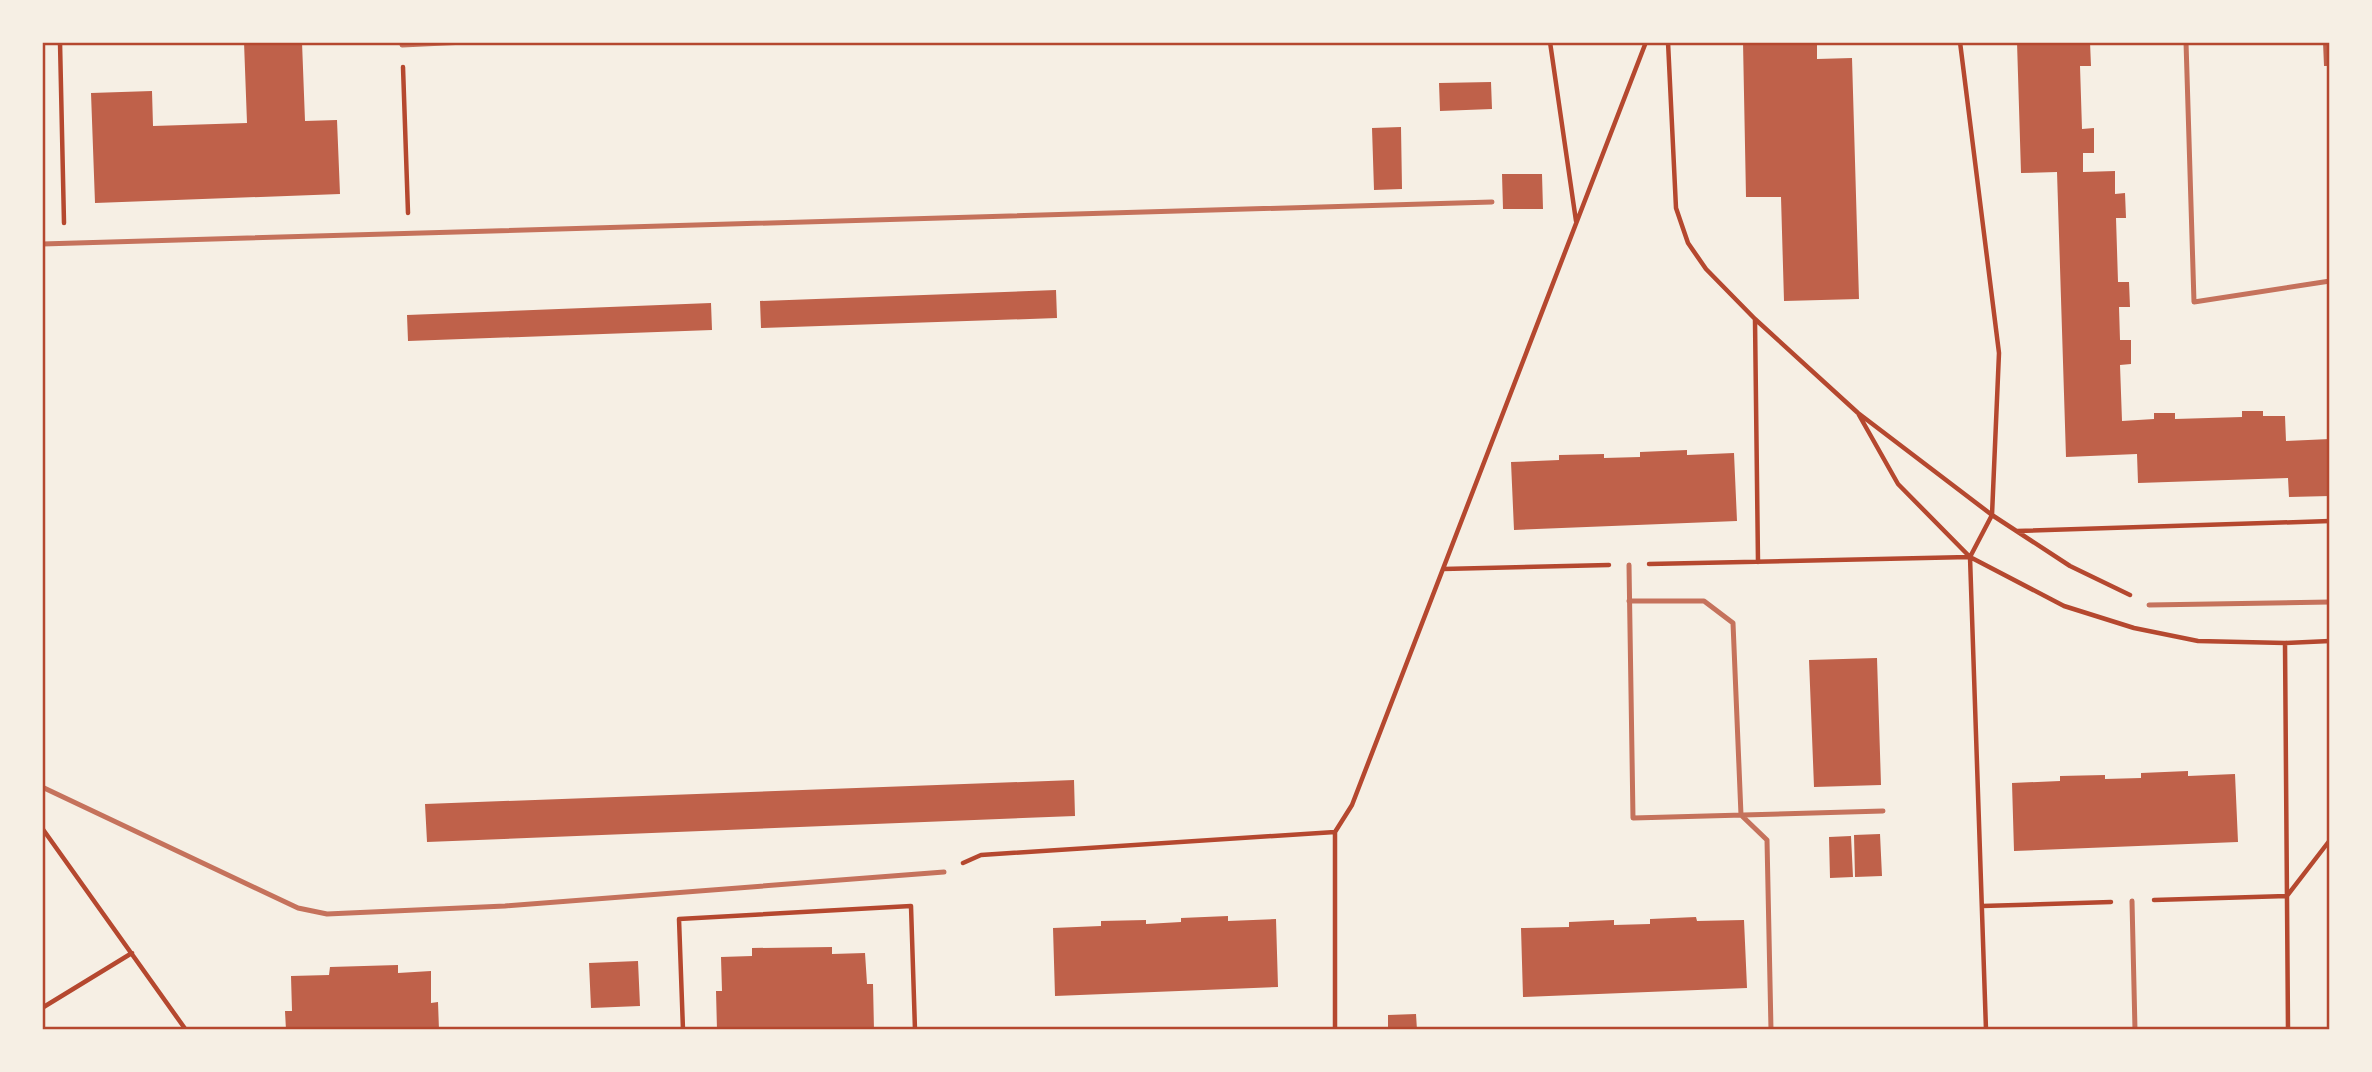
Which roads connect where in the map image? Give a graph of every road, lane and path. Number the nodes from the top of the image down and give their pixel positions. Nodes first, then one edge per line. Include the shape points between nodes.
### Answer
1 (60, 42) edge
2 (466, 42) edge
3 (1550, 42) edge
4 (1646, 42) edge
5 (1668, 42) edge
6 (1960, 42) edge
7 (2186, 42) edge
8 (402, 45) joint
9 (1492, 202) dead end
10 (408, 215) dead end
11 (1576, 222) junction
12 (64, 223) dead end
13 (42, 244) edge
14 (2330, 281) edge
15 (1755, 319) junction
16 (1858, 413) junction
17 (1993, 515) junction
18 (2330, 521) edge
19 (2017, 531) junction
20 (1970, 557) junction
21 (1758, 562) junction
22 (1629, 565) junction
23 (1443, 569) junction
24 (1629, 601) junction
25 (2330, 602) edge
26 (2149, 605) joint
27 (2330, 640) edge
28 (2285, 642) junction
29 (42, 787) edge
30 (1883, 811) dead end
31 (1741, 815) junction
32 (42, 828) edge
33 (1335, 832) junction
34 (2330, 840) edge
35 (944, 872) joint
36 (2287, 896) junction
37 (2132, 901) junction
38 (1982, 906) junction
39 (132, 953) junction
40 (42, 1008) edge
41 (187, 1030) edge
42 (683, 1030) edge
43 (915, 1030) edge
44 (1335, 1030) edge
45 (1771, 1030) edge
46 (1986, 1030) edge
47 (2135, 1030) edge
48 (2288, 1030) edge

1 - 12 path
2 - 8 lane
3 - 11 path
4 - 11 path
5 - 15 path via 1676,208 1688,243 1706,269
6 - 17 path via 1999,353
7 - 14 lane via 2194,302
8 - 10 path
9 - 13 lane
11 - 23 path
15 - 16 path
15 - 21 path
16 - 17 path
16 - 20 path via 1898,484
17 - 19 path
17 - 20 path
18 - 19 path
19 - 26 path via 2070,566
20 - 21 path
20 - 28 path via 2064,607 2134,628 2198,641
20 - 38 path
21 - 22 path
22 - 23 path
22 - 24 lane
23 - 33 path via 1352,805
24 - 31 lane via 1704,601 1733,623
24 - 31 lane via 1633,818
25 - 26 lane
27 - 28 path
28 - 36 path
29 - 35 lane via 298,908 327,914 505,906
30 - 31 lane
31 - 45 lane via 1768,840
32 - 39 path
33 - 35 path via 981,855
33 - 44 path
34 - 36 path
36 - 37 path
36 - 48 path
37 - 38 path
37 - 47 lane
38 - 46 path
39 - 40 path
39 - 41 path
42 - 43 path via 679,919 911,906

